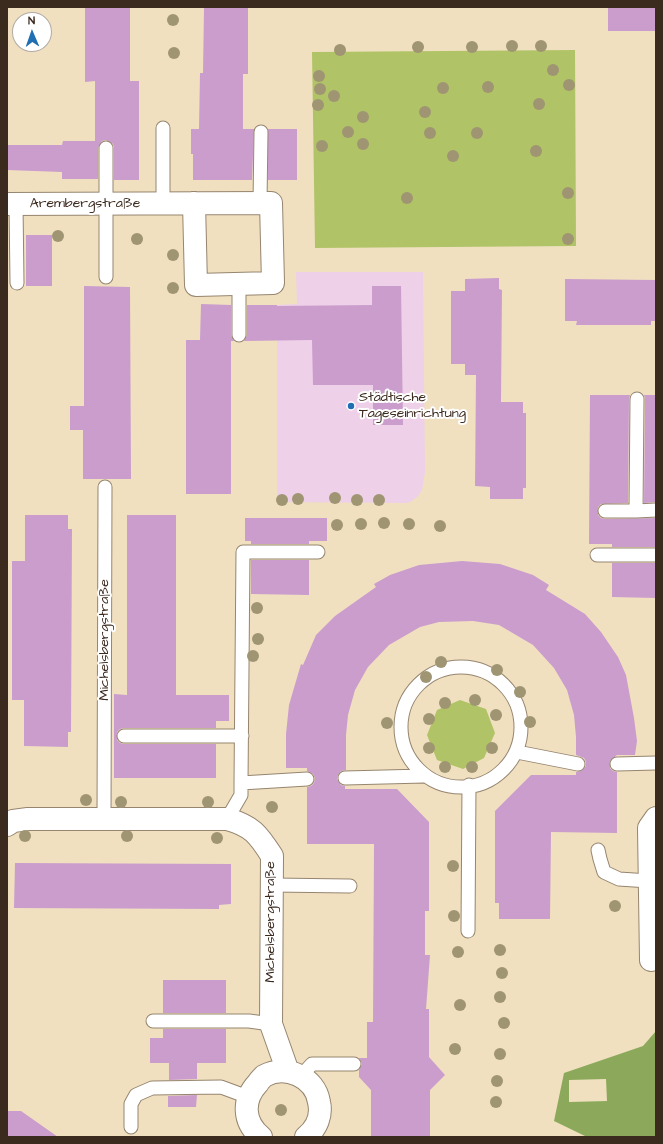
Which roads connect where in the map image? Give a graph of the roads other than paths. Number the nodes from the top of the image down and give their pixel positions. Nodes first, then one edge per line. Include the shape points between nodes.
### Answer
1 (163, 128) dead end
2 (261, 132) dead end
3 (106, 148) dead end
4 (194, 203) junction
5 (260, 203) junction
6 (11, 204) edge
7 (106, 204) junction
8 (163, 204) junction
9 (106, 278) dead end
10 (17, 283) dead end
11 (238, 285) junction
12 (239, 335) dead end
13 (637, 399) dead end
14 (105, 486) dead end
15 (656, 510) edge
16 (605, 511) dead end
17 (636, 511) junction
18 (318, 552) dead end
19 (597, 555) dead end
20 (656, 555) edge
21 (124, 736) dead end
22 (242, 736) junction
23 (517, 752) junction
24 (656, 763) edge
25 (578, 764) dead end
26 (617, 764) dead end
27 (424, 776) junction
28 (307, 778) dead end
29 (345, 778) dead end
30 (241, 783) junction
31 (469, 785) junction
32 (104, 818) junction
33 (656, 818) edge
34 (227, 819) junction
35 (7, 825) edge
36 (598, 850) dead end
37 (649, 881) junction
38 (272, 885) junction
39 (350, 886) dead end
40 (468, 931) dead end
41 (652, 960) dead end
42 (153, 1021) dead end
43 (271, 1024) junction
44 (354, 1064) dead end
45 (295, 1074) junction
46 (248, 1097) junction
47 (130, 1127) dead end
48 (261, 1137) edge
49 (306, 1137) edge

1 - 8 lane
2 - 5 lane
3 - 7 lane
4 - 5 street, Arembergstraße
4 - 8 street, Arembergstraße
4 - 11 street via 196,285
5 - 11 street via 271,204 273,283
6 - 7 street, Arembergstraße
6 - 10 lane
7 - 8 street, Arembergstraße
7 - 9 lane
11 - 12 lane
13 - 17 lane
14 - 32 lane, Michelsbergstraße
15 - 17 lane
16 - 17 lane
18 - 22 lane via 243,552
19 - 20 lane
21 - 22 lane
22 - 30 lane
23 - 25 lane
23 - 27 lane via 521,727 519,713 512,696 499,681 482,670 455,667 442,670 424,680 412,692 401,717 405,750
23 - 31 lane via 501,772 488,782
24 - 26 lane
27 - 29 lane
27 - 31 lane via 455,787
28 - 30 lane
30 - 34 lane via 240,795
31 - 40 lane
32 - 34 street, Michelsbergstraße
32 - 35 street, Michelsbergstraße via 28,819 13,821
33 - 37 street via 649,828
34 - 38 street, Michelsbergstraße via 242,824 261,838 272,856
36 - 37 lane via 604,872 619,880
37 - 41 street
38 - 39 lane
38 - 43 street, Michelsbergstraße
42 - 43 lane via 249,1021
43 - 45 street, Michelsbergstraße
44 - 45 lane via 312,1064
45 - 46 street via 276,1072 263,1077
45 - 49 street, Michelsbergstraße via 311,1084 318,1095 318,1121
46 - 47 lane via 221,1087 152,1088 136,1095 132,1104
46 - 48 street via 248,1120

